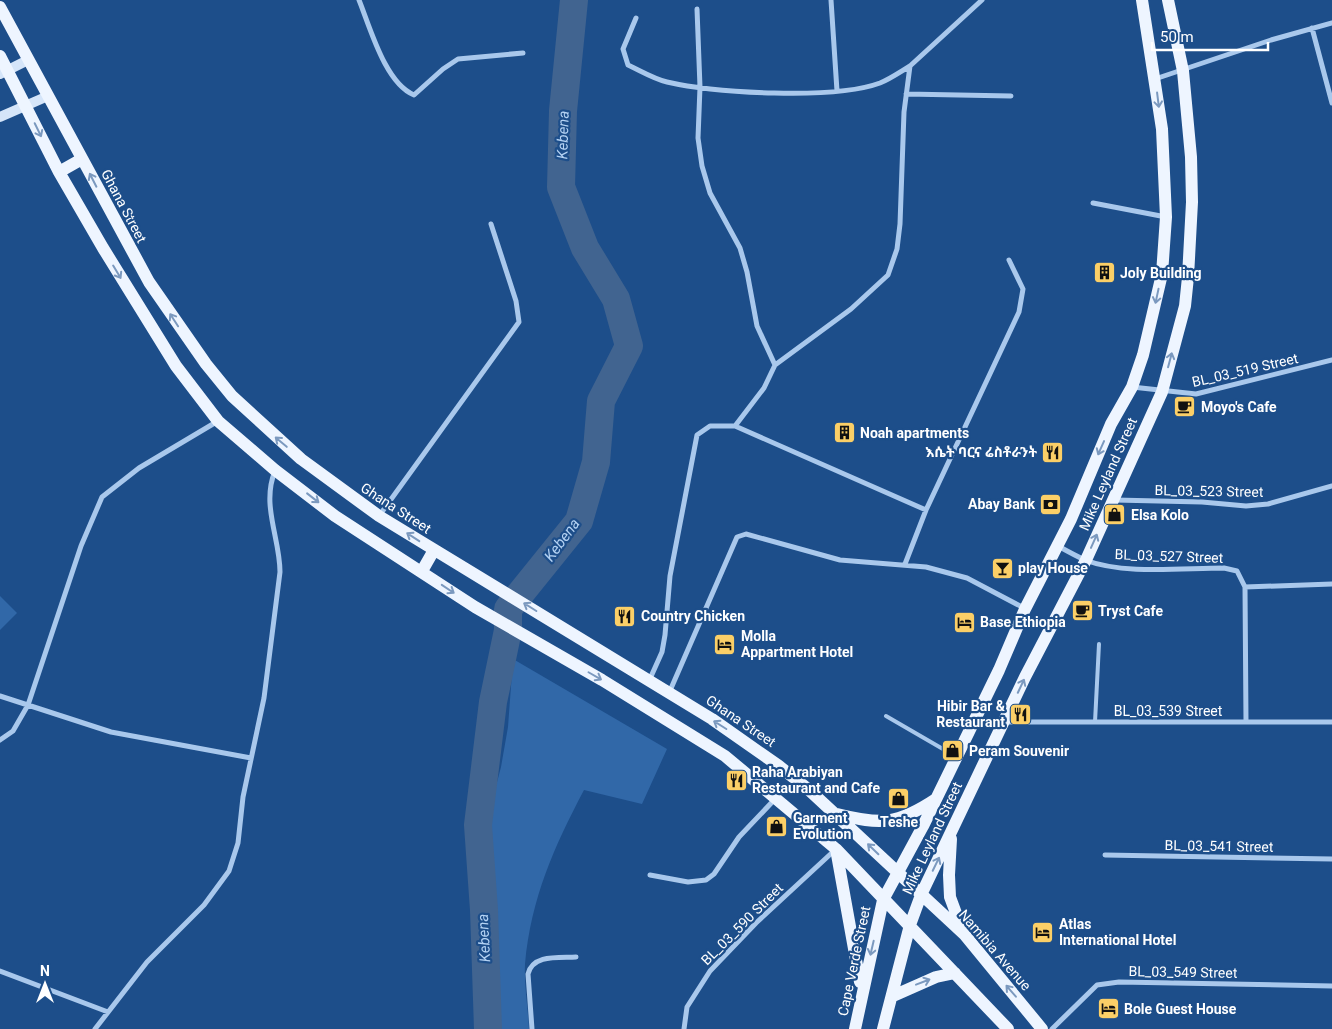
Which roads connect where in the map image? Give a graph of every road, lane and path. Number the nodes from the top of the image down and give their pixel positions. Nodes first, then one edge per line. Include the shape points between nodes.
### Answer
1 (359, 0) edge
2 (830, 0) edge
3 (982, 0) edge
4 (1142, 0) edge
5 (1168, 0) edge
6 (0, 8) edge
7 (697, 9) dead end
8 (636, 18) dead end
9 (1332, 23) edge
10 (1312, 28) junction
11 (523, 53) dead end
12 (0, 56) edge
13 (28, 60) junction
14 (910, 66) junction
15 (1183, 71) junction
16 (4, 72) edge
17 (1156, 79) junction
18 (700, 88) junction
19 (837, 91) junction
20 (906, 94) junction
21 (48, 96) junction
22 (1011, 96) dead end
23 (1332, 103) edge
24 (26, 105) junction
25 (0, 117) edge
26 (82, 159) junction
27 (59, 172) junction
28 (1093, 203) dead end
29 (1166, 217) junction
30 (491, 224) dead end
31 (1009, 260) dead end
32 (1332, 360) edge
33 (775, 365) junction
34 (1132, 387) junction
35 (1162, 392) junction
36 (218, 421) junction
37 (735, 426) junction
38 (275, 470) junction
39 (1332, 486) edge
40 (1113, 500) junction
41 (926, 510) junction
42 (380, 516) junction
43 (1057, 546) junction
44 (434, 550) junction
45 (1086, 560) junction
46 (905, 564) junction
47 (422, 572) junction
48 (1332, 584) edge
49 (1245, 587) junction
50 (1025, 608) junction
51 (1099, 644) dead end
52 (649, 681) junction
53 (669, 693) junction
54 (0, 696) edge
55 (28, 704) junction
56 (886, 716) dead end
57 (1004, 722) junction
58 (1095, 722) junction
59 (1246, 722) junction
60 (1332, 722) edge
61 (0, 740) edge
62 (251, 758) junction
63 (957, 758) junction
64 (776, 798) junction
65 (936, 799) junction
66 (835, 814) junction
67 (952, 830) junction
68 (836, 849) junction
69 (1105, 855) dead end
70 (1332, 859) edge
71 (897, 872) junction
72 (650, 875) dead end
73 (921, 894) junction
74 (883, 900) junction
75 (910, 925) junction
76 (964, 934) junction
77 (576, 957) dead end
78 (0, 971) edge
79 (955, 973) junction
80 (1332, 986) edge
81 (861, 992) junction
82 (893, 996) junction
83 (108, 1012) junction
84 (95, 1029) edge
85 (532, 1029) edge
86 (684, 1029) edge
87 (855, 1029) edge
88 (883, 1029) edge
89 (1008, 1029) edge
90 (1042, 1029) edge
91 (1052, 1029) edge

1 - 11 street via 388,70 407,93 414,96 458,59
2 - 19 street
3 - 14 street
4 - 17 main road, Mike Leyland Street
5 - 15 main road, Mike Leyland Street
6 - 13 main road, Ghana Street
7 - 18 street
8 - 18 street via 623,49 628,65 665,81
9 - 10 street
10 - 15 street
10 - 23 street
12 - 16 main road
13 - 16 main road
13 - 21 main road, Ghana Street
14 - 19 street via 880,83
14 - 20 street
15 - 17 street
35 -> 15 main road, Mike Leyland Street via 1185,306 1188,277 1191,157
16 - 24 main road
17 -> 29 main road, Mike Leyland Street
18 - 19 street
18 - 33 street via 698,138 702,166 710,193 740,248 757,326
20 - 22 street
20 - 33 street via 898,249 888,275 851,309
21 - 24 main road
21 - 26 main road, Ghana Street
24 - 25 main road
24 -> 27 main road
26 - 27 main road
42 -> 26 main road, Ghana Street via 274,436 232,396 149,282
27 -> 36 main road via 176,366
28 - 29 street
29 -> 34 main road, Mike Leyland Street via 1162,274
30 - 42 street via 520,322
31 - 41 street via 1023,288 1018,312
32 - 35 street, BL_03_519 Street via 1196,394
33 - 37 street via 764,388
34 - 35 street, BL_03_519 Street
34 -> 43 main road, Mike Leyland Street
35 - 40 main road, Mike Leyland Street
36 - 38 main road
36 - 55 street via 139,468 102,496 81,546
37 - 41 street
37 - 52 street via 710,426 697,435 670,576 662,652
38 -> 47 main road via 335,516
38 - 62 street via 269,496 280,553 280,572 264,698
39 - 40 street, BL_03_523 Street via 1268,504 1246,506
45 -> 40 main road, Mike Leyland Street
41 - 46 street
44 -> 42 main road, Ghana Street
43 - 45 street
43 - 50 main road, Mike Leyland Street
44 - 47 main road
52 -> 44 main road, Ghana Street
45 - 49 street, BL_03_527 Street via 1107,566 1137,568 1224,568 1237,571
57 -> 45 main road, Mike Leyland Street
46 - 50 street via 967,578
46 - 53 street via 840,560 757,536 746,534 737,537
47 -> 64 main road via 475,608 725,756
48 - 49 street
49 - 59 street
50 - 63 main road, Mike Leyland Street
51 - 58 lane
52 - 53 main road, Ghana Street
66 -> 53 main road, Ghana Street via 747,741
54 - 55 street
55 - 61 street via 13,731
55 - 62 street via 111,732
56 - 63 lane
57 - 58 street, BL_03_539 Street
57 - 67 main road, Mike Leyland Street
58 - 59 street, BL_03_539 Street
59 - 60 street, BL_03_539 Street
62 - 83 street via 238,843 230,871 204,905 147,962
63 - 65 main road, Mike Leyland Street
64 - 68 main road
64 - 72 street via 739,837 714,874 706,880 688,882
65 - 66 main road via 900,819 862,820
65 - 71 main road, Mike Leyland Street
71 -> 66 main road, Ghana Street
73 -> 67 main road, Mike Leyland Street
67 - 76 main road via 950,897
68 - 74 main road
68 - 81 main road
68 - 86 street, BL_03_590 Street via 710,971 687,1007
69 - 70 street, BL_03_541 Street
71 - 73 main road, Ghana Street
71 - 74 main road, Mike Leyland Street
73 - 75 main road, Mike Leyland Street
73 - 76 main road, Namibia Avenue
74 - 75 main road
74 -> 81 main road, Cape Verde Street
75 - 79 main road
75 - 82 main road
90 -> 76 main road, Namibia Avenue
77 - 85 street via 538,960 530,968
78 - 83 street
82 -> 79 main road via 936,977
79 - 89 main road
80 - 91 street, BL_03_549 Street via 1119,982 1097,985
81 - 87 main road, Cape Verde Street
82 - 88 main road
83 - 84 street

